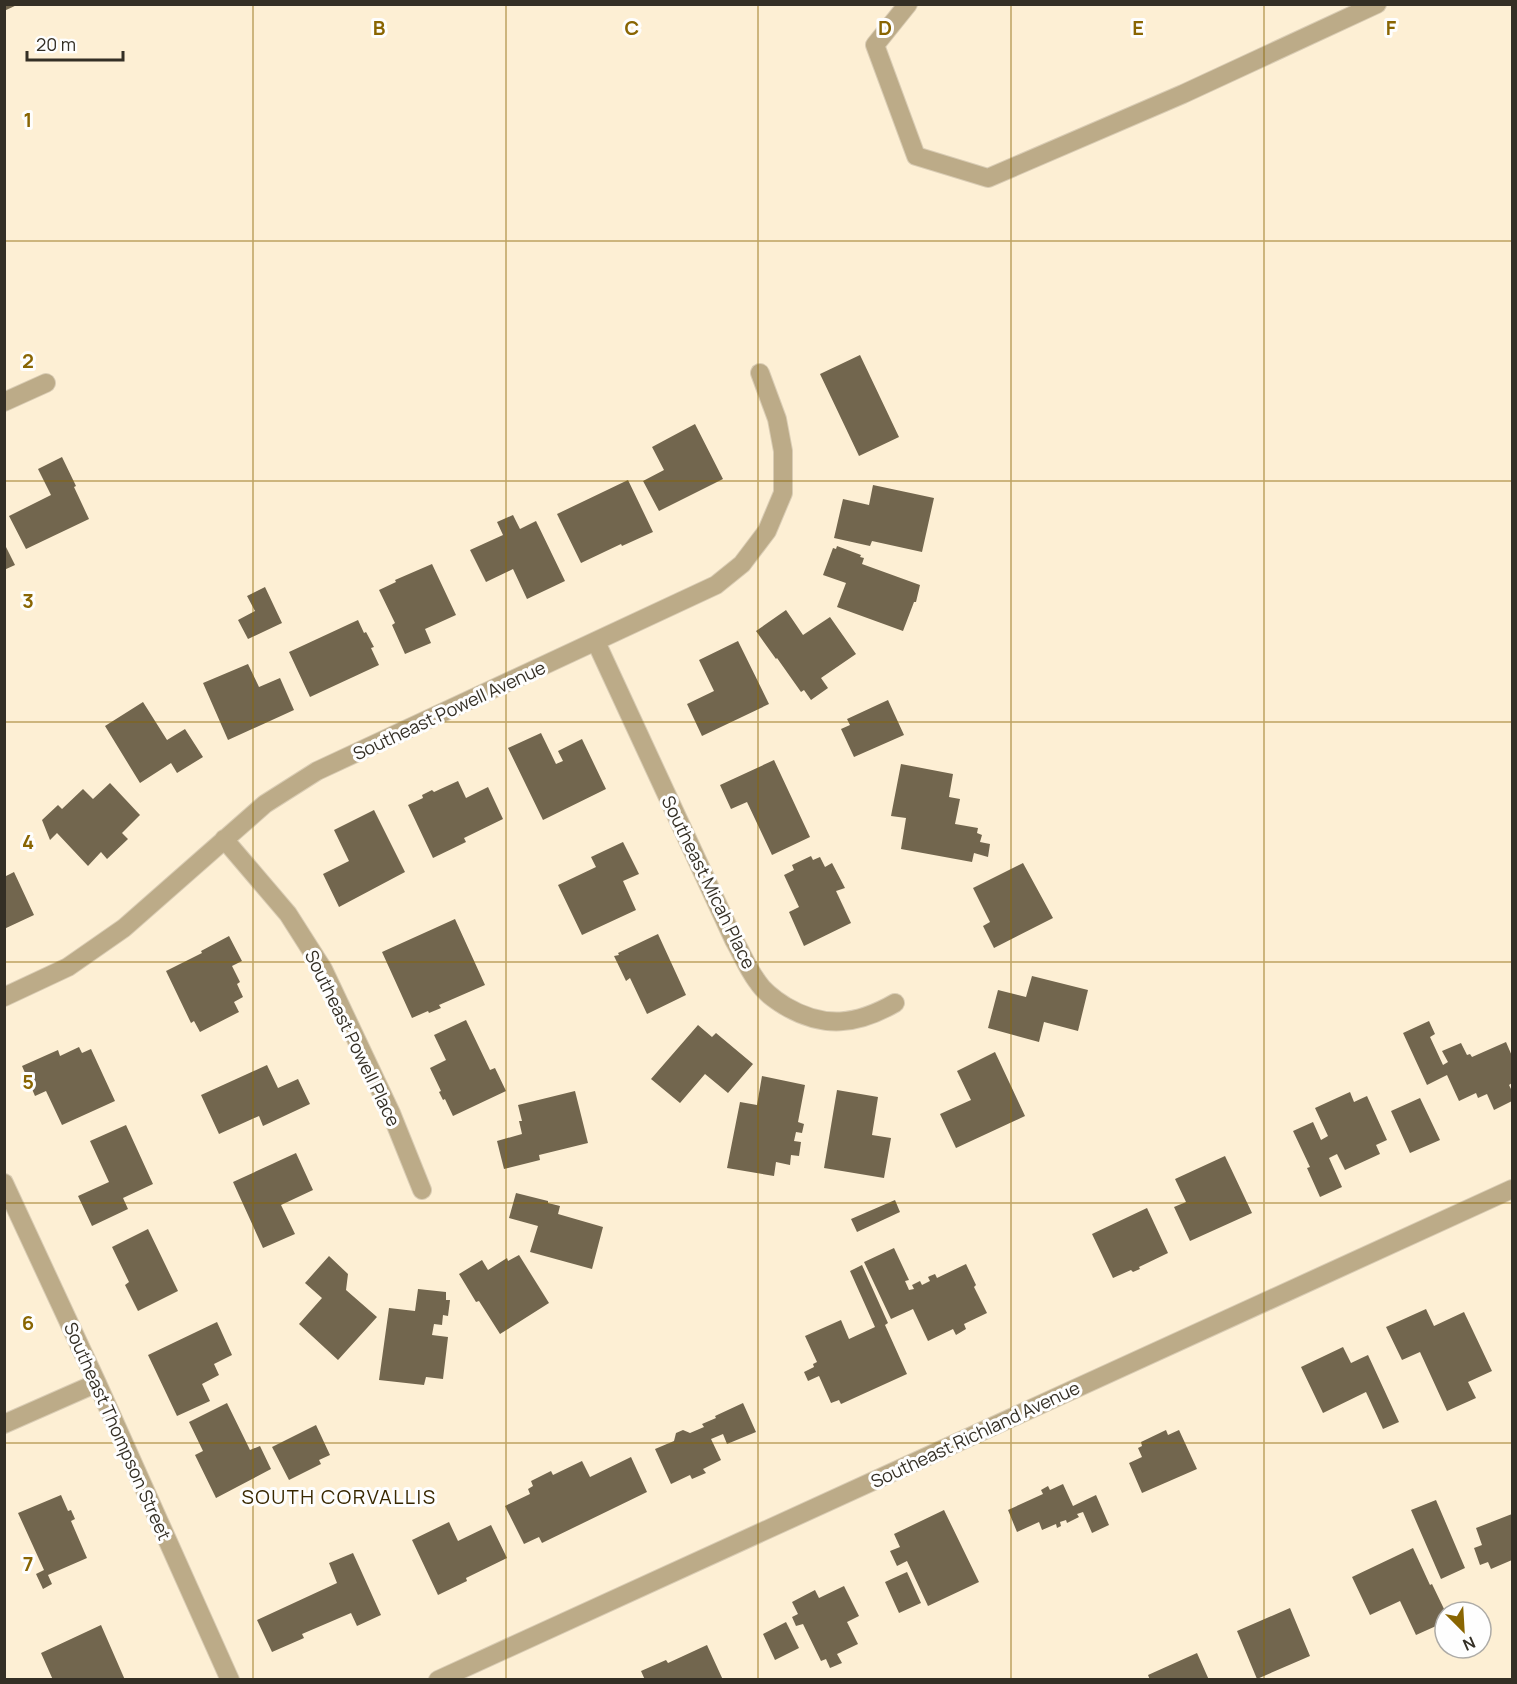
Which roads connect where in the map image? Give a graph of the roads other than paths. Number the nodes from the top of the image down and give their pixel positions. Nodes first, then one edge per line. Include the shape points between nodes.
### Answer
1 (908, 4) edge
2 (1377, 4) edge
3 (760, 373) dead end
4 (46, 383) dead end
5 (4, 402) edge
6 (596, 642) junction
7 (224, 839) junction
8 (4, 997) edge
9 (895, 1003) dead end
10 (4, 1183) edge
11 (1512, 1189) edge
12 (422, 1190) dead end
13 (97, 1383) junction
14 (4, 1424) edge
15 (230, 1680) edge
16 (438, 1680) edge

1 - 2 street via 875,45 915,156 988,178
3 - 6 street, Southeast Powell Avenue via 777,419 783,451 783,493 767,531 742,564 716,585
4 - 5 street
6 - 7 street, Southeast Powell Avenue via 317,771 266,804
6 - 9 street, Southeast Micah Place via 757,982 772,998 800,1015 832,1023 857,1020
7 - 8 street, Southeast Powell Avenue via 124,928 68,967
7 - 12 street, Southeast Powell Place via 288,914 323,969 391,1113
10 - 13 street, Southeast Thompson Street
11 - 16 street, Southeast Richland Avenue
13 - 14 street
13 - 15 street, Southeast Thompson Street

